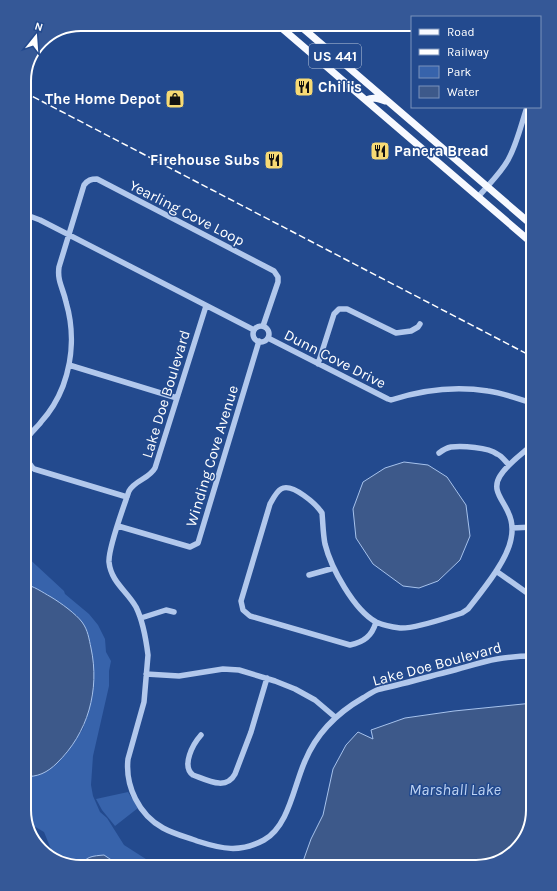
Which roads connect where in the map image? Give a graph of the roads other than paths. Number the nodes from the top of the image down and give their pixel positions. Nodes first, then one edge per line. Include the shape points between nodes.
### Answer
1 (285, 31) edge
2 (306, 31) edge
3 (348, 86) junction
4 (371, 87) junction
5 (366, 100) junction
6 (389, 102) junction
7 (526, 110) edge
8 (487, 187) junction
9 (478, 197) junction
10 (31, 217) edge
11 (526, 220) edge
12 (69, 235) junction
13 (526, 238) edge
14 (206, 306) junction
15 (420, 324) dead end
16 (264, 326) junction
17 (254, 330) junction
18 (268, 338) junction
19 (259, 341) junction
20 (318, 364) junction
21 (69, 365) junction
22 (177, 398) junction
23 (526, 401) edge
24 (31, 434) edge
25 (526, 450) edge
26 (440, 453) dead end
27 (509, 465) junction
28 (31, 466) edge
29 (127, 497) junction
30 (118, 526) junction
31 (512, 528) junction
32 (526, 528) edge
33 (334, 568) junction
34 (496, 571) junction
35 (309, 575) dead end
36 (526, 592) edge
37 (174, 612) dead end
38 (141, 618) junction
39 (376, 622) junction
40 (526, 657) edge
41 (146, 674) junction
42 (267, 678) junction
43 (335, 717) junction
44 (201, 735) dead end

1 - 3 main road, US 441
2 - 4 main road, US 441
3 - 4 main road via 365,91
3 - 5 main road, US 441
4 - 6 main road, US 441
5 - 6 main road via 376,98
5 - 9 main road, US 441
6 - 8 main road, US 441
7 - 8 street via 508,160
8 - 9 street
8 - 11 main road, US 441
9 - 13 main road, US 441
10 - 12 street
12 - 14 street
12 - 16 street, Yearling Cove Loop via 84,185 92,179 97,179 274,271 278,282
12 - 21 street via 58,279 71,324
14 - 17 street
14 - 22 street, Lake Doe Boulevard
15 - 20 street via 411,331 396,333 347,309 339,309 334,314
16 - 17 street
16 - 18 street via 269,331
17 - 19 street via 254,338
18 - 19 street
18 - 20 street, Dunn Cove Drive
19 - 30 street, Winding Cove Avenue via 198,543 190,547
20 - 23 street, Dunn Cove Drive via 391,400 454,389 489,391
21 - 22 street
21 - 24 street via 58,397
22 - 29 street, Lake Doe Boulevard via 156,468 134,485
25 - 27 street
26 - 27 street via 450,447 489,450 497,453
27 - 31 street via 497,481 497,488 499,497 508,511
28 - 29 street
29 - 30 street, Lake Doe Boulevard
30 - 38 street, Lake Doe Boulevard via 109,557 111,573 136,606
31 - 32 street
31 - 34 street via 509,548
33 - 35 street
33 - 39 street via 352,597
33 - 39 street via 325,544 320,509 300,493 283,488 270,504 241,601 243,610 250,616 350,645 367,639
34 - 36 street
34 - 39 street via 468,609 462,613 405,628
37 - 38 street via 166,610
38 - 41 street, Lake Doe Boulevard via 148,655
40 - 43 street, Lake Doe Boulevard via 496,659 376,690
41 - 42 street via 179,676 232,669
41 - 43 street, Lake Doe Boulevard via 144,702 128,759 128,776 133,794 145,812 162,828 215,847 248,847 275,831 284,818 311,748
42 - 43 street via 305,694
42 - 44 street via 251,732 231,780 220,784 190,773 187,766 194,745

